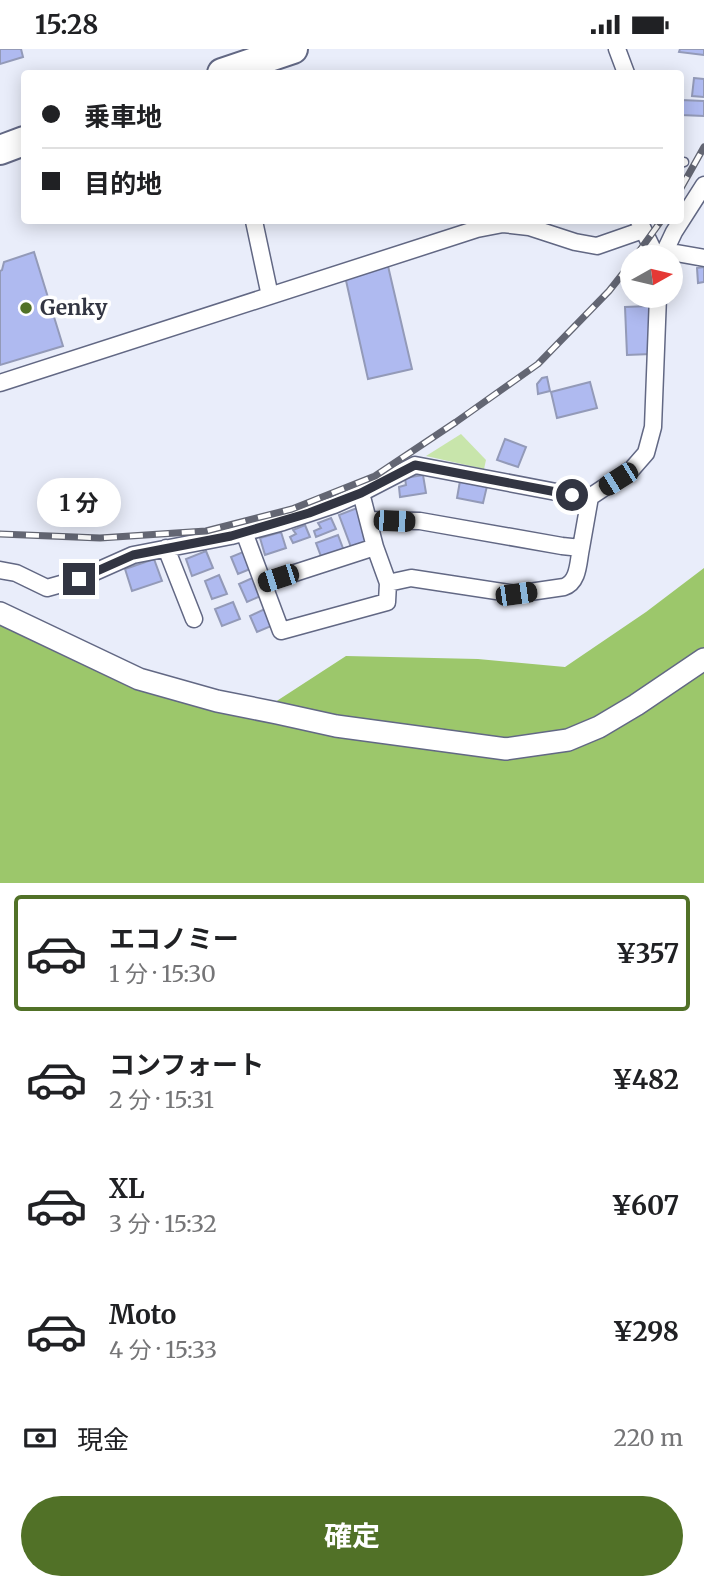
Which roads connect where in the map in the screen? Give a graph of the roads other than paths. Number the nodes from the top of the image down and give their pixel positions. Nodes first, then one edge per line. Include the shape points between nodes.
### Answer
1 (293, 49) edge
2 (617, 49) edge
3 (231, 70) edge
4 (625, 70) edge
5 (21, 142) edge
6 (0, 150) edge
7 (704, 185) edge
8 (684, 216) edge
9 (255, 224) edge
10 (679, 224) edge
11 (641, 225) edge
12 (653, 245) edge
13 (665, 245) edge
14 (683, 256) edge
15 (704, 258) edge
16 (270, 296) junction
17 (658, 308) edge
18 (0, 383) edge
19 (361, 493) junction
20 (590, 497) junction
21 (368, 520) junction
22 (244, 532) junction
23 (375, 547) junction
24 (166, 548) junction
25 (581, 548) junction
26 (0, 570) edge
27 (264, 583) junction
28 (387, 583) junction
29 (0, 613) edge
30 (194, 619) dead end
31 (704, 659) edge

1 - 3 highway
2 - 4 street
5 - 6 highway
7 - 8 street
9 - 16 street
10 - 13 street
11 - 12 street
11 - 16 street via 597,246 503,224
14 - 15 street
16 - 18 street
17 - 20 street via 653,427 646,453 632,469
19 - 20 street via 415,465
19 - 21 street
19 - 22 street
20 - 25 street
21 - 23 street
21 - 25 street via 420,521
22 - 24 street
22 - 27 street
23 - 27 street
23 - 28 street
24 - 26 street via 133,555 47,588
24 - 30 street
25 - 28 street via 575,578 564,587 516,594 411,578
27 - 28 street via 281,631 387,602
29 - 31 street via 139,679 217,701 336,726 506,749 568,740 599,727

